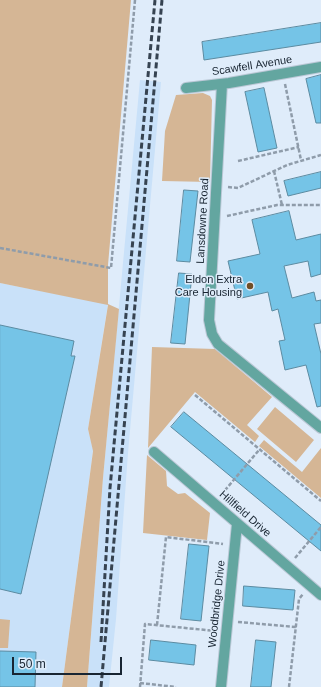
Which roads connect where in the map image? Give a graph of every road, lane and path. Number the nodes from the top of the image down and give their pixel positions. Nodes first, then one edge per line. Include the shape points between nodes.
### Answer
1 (135, 0) edge
2 (321, 67) edge
3 (283, 74) junction
4 (222, 84) junction
5 (186, 88) dead end
6 (299, 147) junction
7 (321, 155) edge
8 (302, 160) junction
9 (238, 161) dead end
10 (274, 171) junction
11 (217, 186) junction
12 (282, 205) junction
13 (321, 205) edge
14 (216, 218) junction
15 (0, 248) edge
16 (195, 395) dead end
17 (321, 428) edge
18 (259, 450) junction
19 (154, 452) dead end
20 (321, 501) edge
21 (213, 503) junction
22 (237, 524) junction
23 (321, 527) edge
24 (235, 545) junction
25 (288, 567) junction
26 (310, 586) junction
27 (321, 595) edge
28 (227, 621) junction
29 (157, 625) junction
30 (296, 627) junction
31 (226, 632) junction
32 (140, 683) junction
33 (140, 687) edge
34 (176, 687) edge
35 (221, 687) edge
36 (289, 687) edge

1 - 15 path via 111,268
2 - 3 street, Scawfell Avenue
3 - 4 street, Scawfell Avenue
3 - 6 path
4 - 5 street, Scawfell Avenue
4 - 11 street, Lansdowne Road
6 - 8 path
6 - 9 path
7 - 8 path
8 - 10 path
10 - 11 path via 238,188
10 - 12 path
11 - 14 street, Lansdowne Road
12 - 13 path
12 - 14 path
14 - 17 street, Lansdowne Road via 209,320 212,334 218,344
16 - 18 path
18 - 20 path
18 - 21 path
19 - 21 street, Hillfield Drive
21 - 22 street, Hillfield Drive
22 - 24 street, Woodbridge Drive
22 - 25 street, Hillfield Drive
23 - 25 path
24 - 28 street, Woodbridge Drive
24 - 29 path via 166,537
25 - 26 street, Hillfield Drive
26 - 27 street, Hillfield Drive
26 - 30 path via 299,599
28 - 30 path
28 - 31 street, Woodbridge Drive
29 - 31 path
29 - 32 path via 145,624
30 - 36 path
31 - 35 street, Woodbridge Drive
32 - 33 path
32 - 34 path

